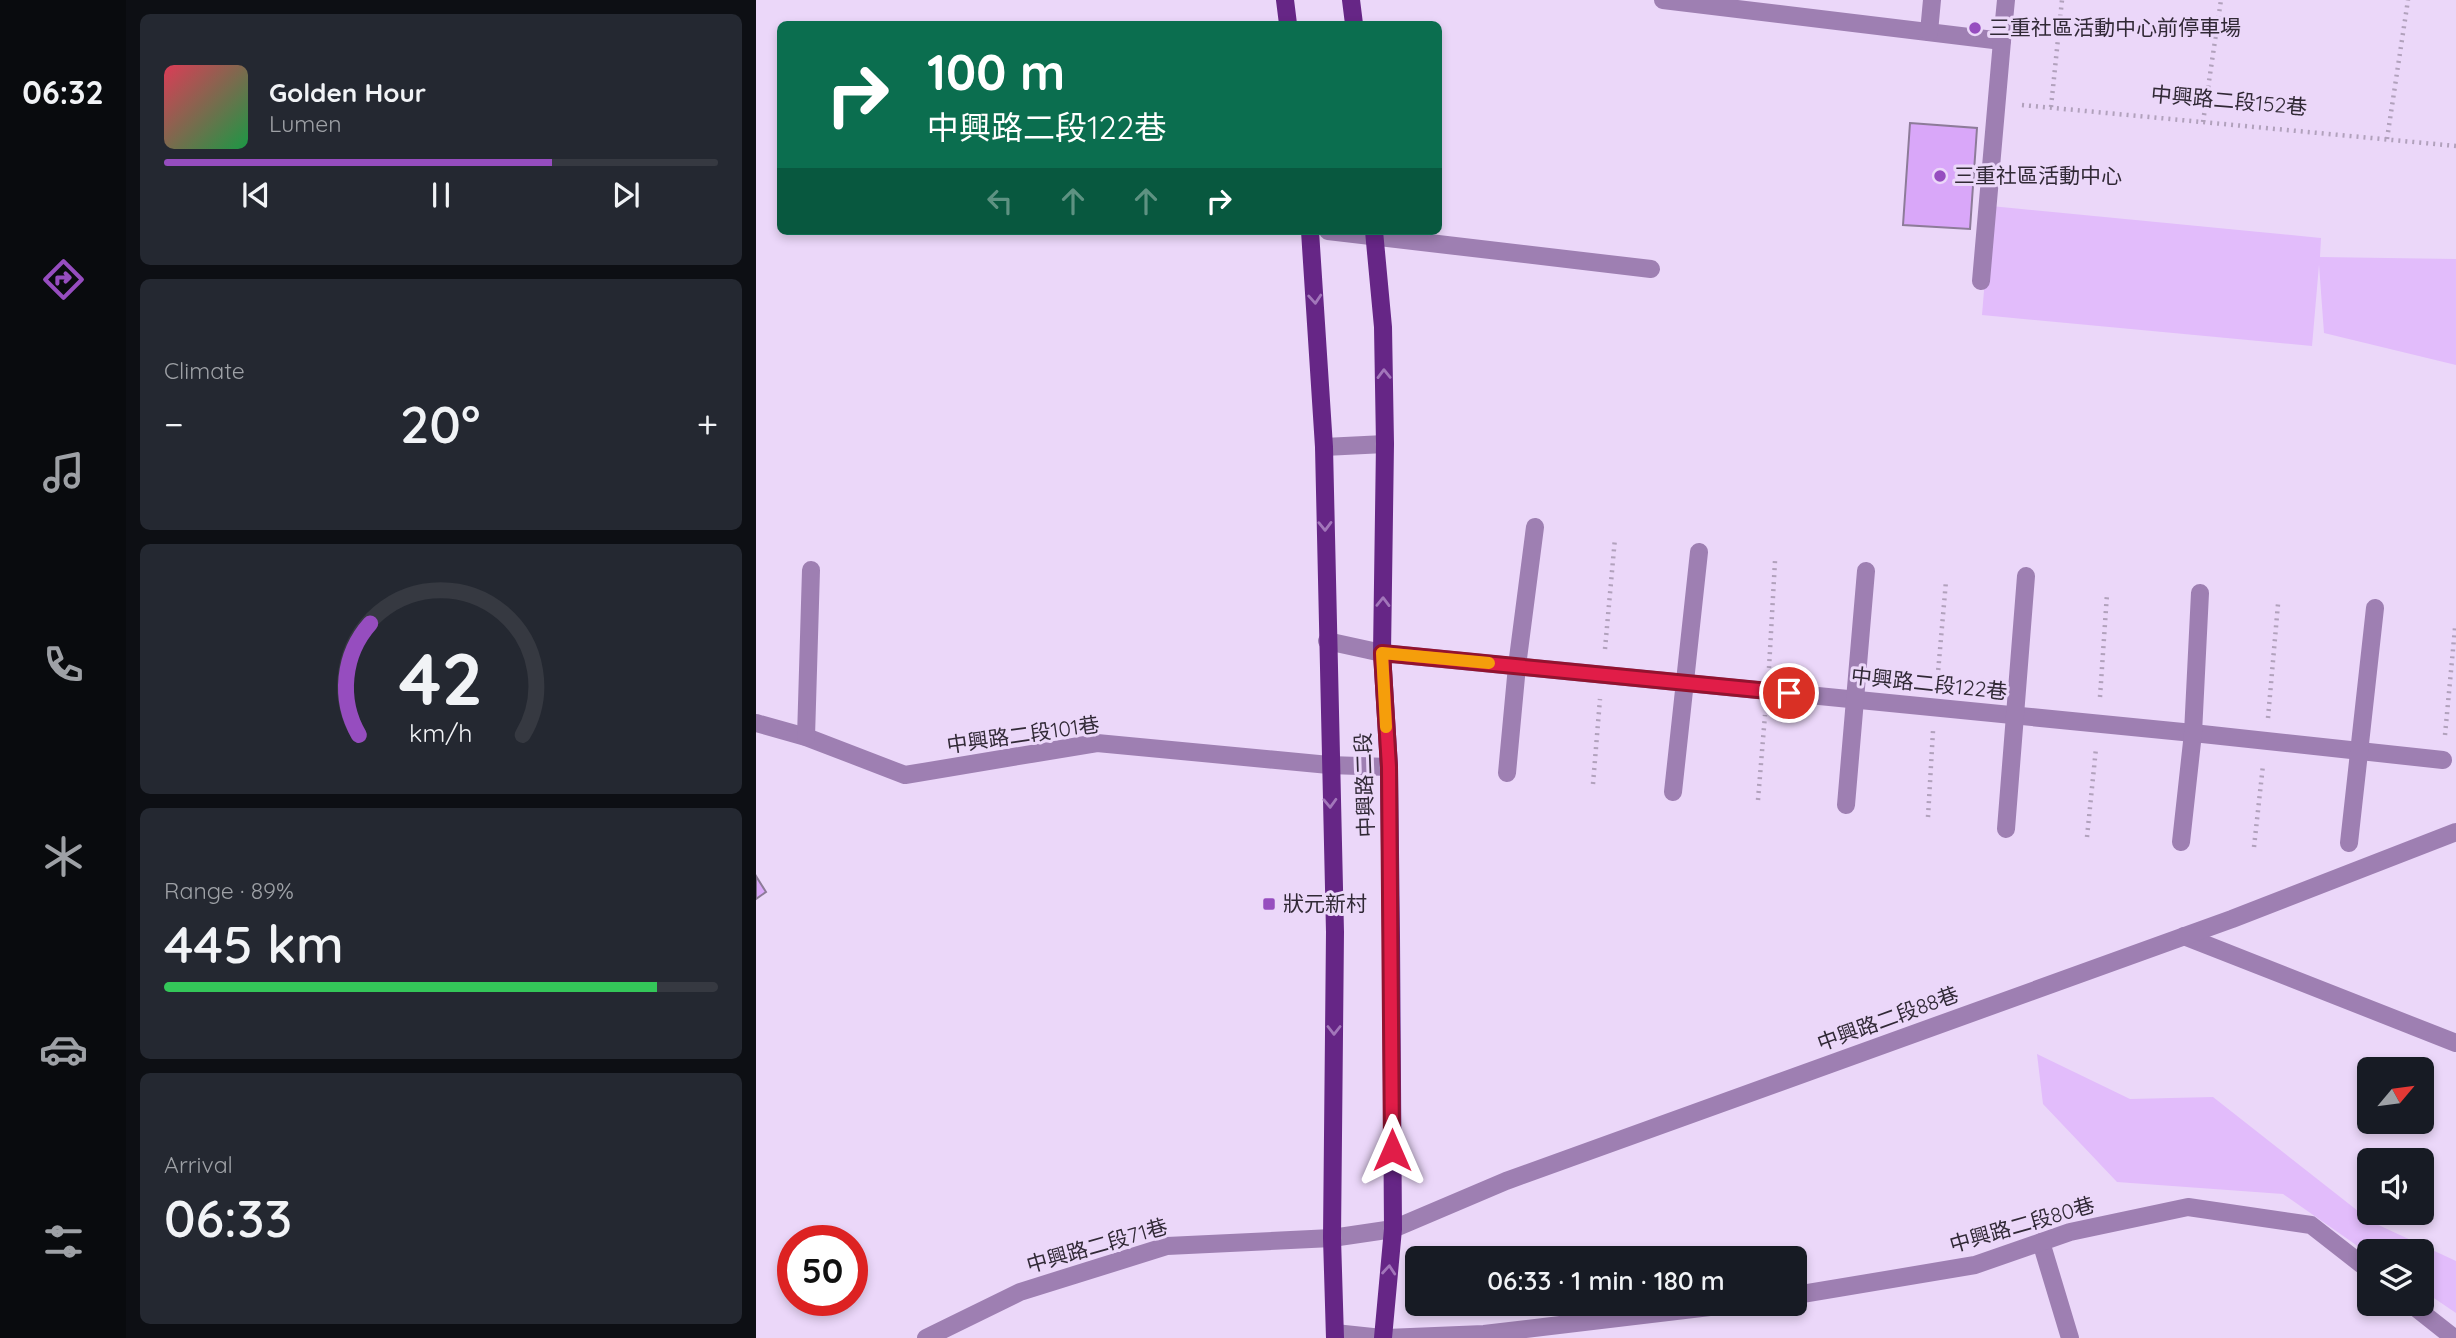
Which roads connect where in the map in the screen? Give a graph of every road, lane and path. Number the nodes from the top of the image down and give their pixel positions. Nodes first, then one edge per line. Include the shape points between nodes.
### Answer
1 (1285, 0) edge
2 (1351, 0) edge
3 (1663, 0) edge
4 (1932, 0) edge
5 (2006, 0) edge
6 (2062, 0) edge
7 (2221, 0) edge
8 (2408, 0) edge
9 (1288, 21) edge
10 (1354, 21) edge
11 (1929, 32) junction
12 (2002, 41) junction
13 (1997, 103) junction
14 (2051, 107) junction
15 (2203, 122) junction
16 (2387, 139) junction
17 (2456, 146) edge
18 (1310, 235) edge
19 (1374, 235) edge
20 (1382, 235) edge
21 (1651, 269) dead end
22 (1981, 281) dead end
23 (1385, 444) junction
24 (1324, 447) junction
25 (1535, 527) dead end
26 (1615, 538) dead end
27 (1699, 552) dead end
28 (1775, 561) dead end
29 (811, 570) dead end
30 (1866, 571) dead end
31 (2026, 576) dead end
32 (1946, 580) dead end
33 (2200, 593) dead end
34 (2107, 594) dead end
35 (2278, 604) dead end
36 (2375, 608) dead end
37 (2455, 628) edge
38 (1327, 641) junction
39 (1382, 653) junction
40 (1517, 666) junction
41 (1602, 674) junction
42 (1684, 682) junction
43 (1767, 691) junction
44 (1855, 699) junction
45 (1935, 707) junction
46 (2016, 715) junction
47 (756, 723) edge
48 (2098, 723) junction
49 (2193, 733) junction
50 (806, 737) junction
51 (2266, 740) junction
52 (2359, 750) junction
53 (2443, 760) joint
54 (1329, 765) junction
55 (1389, 767) junction
56 (1507, 773) dead end
57 (1594, 784) dead end
58 (1672, 792) dead end
59 (1758, 800) dead end
60 (1846, 805) dead end
61 (1928, 817) dead end
62 (2006, 829) dead end
63 (2456, 832) edge
64 (2087, 837) dead end
65 (2181, 842) dead end
66 (2349, 844) dead end
67 (2254, 847) dead end
68 (2184, 936) junction
69 (2456, 1043) edge
70 (1393, 1229) junction
71 (1332, 1238) junction
72 (2041, 1242) junction
73 (2357, 1261) edge
74 (1807, 1293) edge
75 (1635, 1316) edge
76 (2426, 1316) edge
77 (1335, 1336) edge
78 (926, 1338) edge
79 (1384, 1338) edge
80 (2070, 1338) edge
81 (2454, 1338) edge

1 - 9 main road
2 - 10 main road
3 - 11 lane
4 - 11 lane
5 - 12 lane
6 - 14 path
7 - 15 path
8 - 16 path
11 - 12 lane
12 - 13 lane
13 - 14 path, 中興路二段152巷
13 - 22 lane
14 - 15 path, 中興路二段152巷
15 - 16 path, 中興路二段152巷
16 - 17 path, 中興路二段152巷
18 -> 24 main road, 中興路二段
23 -> 19 main road, 中興路二段 via 1383,327
20 - 21 lane
23 - 24 lane
39 -> 23 main road, 中興路二段
24 -> 38 main road, 中興路二段
25 - 40 lane
26 - 41 path
27 - 42 lane
28 - 43 path
29 - 50 lane
30 - 44 lane
31 - 46 lane
32 - 45 path
33 - 49 lane
34 - 48 path
35 - 51 path
36 - 52 lane
37 - 53 path
38 - 39 lane, 中興路二段122巷
38 - 54 main road, 中興路二段
39 - 40 lane, 中興路二段122巷
39 - 55 main road, 中興路二段
40 - 41 lane, 中興路二段122巷
40 - 56 lane
41 - 42 lane, 中興路二段122巷
41 - 57 path
42 - 43 lane, 中興路二段122巷
42 - 58 lane
43 - 44 lane, 中興路二段122巷
43 - 59 path
44 - 45 lane, 中興路二段122巷
44 - 60 lane
45 - 46 lane, 中興路二段122巷
45 - 61 path
46 - 48 lane, 中興路二段122巷
46 - 62 lane
47 - 50 lane, 中興路二段101巷
48 - 49 lane, 中興路二段122巷
48 - 64 path
49 - 51 lane, 中興路二段122巷
49 - 65 lane
50 - 54 lane, 中興路二段101巷 via 905,775 1097,743
51 - 52 lane, 中興路二段122巷
51 - 67 path
52 - 53 lane, 中興路二段122巷
52 - 66 lane
54 - 55 lane, 中興路二段101巷
54 -> 71 main road, 中興路二段 via 1335,932
55 - 70 main road, 中興路二段
63 - 68 lane, 中興路二段88巷
68 - 69 lane
68 - 70 lane, 中興路二段88巷 via 1506,1181
70 - 71 lane, 中興路二段88巷
79 -> 70 main road, 中興路二段
71 - 77 main road, 中興路二段
71 - 78 lane, 中興路二段71巷 via 1167,1246 1020,1292
72 - 73 lane, 中興路二段80巷 via 2188,1207 2311,1225
72 - 74 lane, 中興路二段80巷 via 1975,1265
72 - 80 lane
75 - 79 lane via 1484,1334
76 - 81 lane
77 - 79 lane

